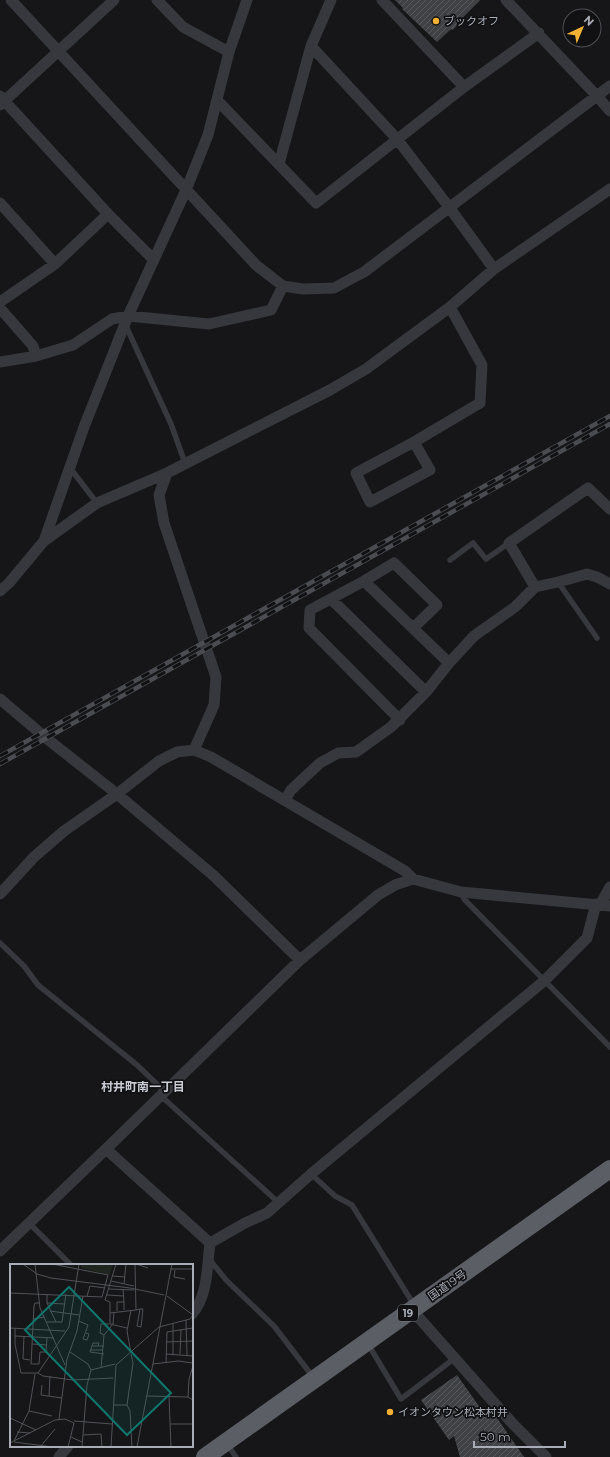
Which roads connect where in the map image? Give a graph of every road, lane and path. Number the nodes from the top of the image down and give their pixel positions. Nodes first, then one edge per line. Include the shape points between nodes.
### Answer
1 (10, 0) edge
2 (114, 0) edge
3 (157, 0) edge
4 (248, 0) edge
5 (331, 0) edge
6 (382, 0) edge
7 (506, 0) edge
8 (539, 33) junction
9 (311, 46) junction
10 (58, 52) junction
11 (229, 52) junction
12 (610, 86) edge
13 (464, 87) junction
14 (597, 96) junction
15 (2, 100) edge
16 (217, 100) junction
17 (610, 111) edge
18 (397, 139) junction
19 (279, 164) junction
20 (610, 189) edge
21 (186, 190) junction
22 (0, 203) edge
23 (449, 207) junction
24 (108, 214) junction
25 (153, 259) junction
26 (55, 264) junction
27 (494, 269) junction
28 (283, 286) junction
29 (0, 302) edge
30 (450, 307) junction
31 (0, 308) edge
32 (126, 320) junction
33 (36, 356) junction
34 (0, 362) edge
35 (414, 442) junction
36 (185, 463) junction
37 (70, 468) junction
38 (167, 473) junction
39 (97, 503) junction
40 (610, 509) edge
41 (44, 541) junction
42 (509, 543) junction
43 (450, 560) dead end
44 (364, 581) junction
45 (558, 582) junction
46 (610, 584) edge
47 (535, 586) junction
48 (0, 591) edge
49 (331, 599) junction
50 (413, 628) junction
51 (597, 638) dead end
52 (449, 663) junction
53 (426, 692) junction
54 (0, 699) edge
55 (400, 720) junction
56 (194, 750) junction
57 (116, 794) junction
58 (285, 800) junction
59 (413, 879) junction
60 (610, 887) edge
61 (461, 892) junction
62 (0, 894) edge
63 (602, 905) edge
64 (0, 943) edge
65 (300, 960) junction
66 (544, 981) junction
67 (610, 1047) edge
68 (163, 1094) junction
69 (106, 1149) junction
70 (610, 1169) edge
71 (311, 1174) junction
72 (279, 1203) junction
73 (29, 1223) junction
74 (210, 1243) junction
75 (0, 1251) edge
76 (208, 1257) junction
77 (70, 1264) edge
78 (414, 1309) junction
79 (193, 1313) edge
80 (366, 1342) junction
81 (455, 1358) junction
82 (314, 1380) junction
83 (226, 1442) junction
84 (67, 1447) edge
85 (59, 1457) edge
86 (206, 1457) edge
87 (236, 1457) edge
88 (546, 1457) edge

1 - 10 street
2 - 10 street
3 - 11 street via 183,28
4 - 11 street
5 - 9 street
6 - 13 street
7 - 8 street
8 - 13 street
8 - 14 street
9 - 18 street
9 - 19 street
10 - 15 street
10 - 21 street
11 - 16 street
12 - 14 street
13 - 18 street
14 - 17 street
14 - 23 street
15 - 24 street
16 - 19 street
16 - 21 street via 208,135
18 - 19 street via 316,203
18 - 23 street
20 - 27 street
21 - 25 street
21 - 28 street via 256,265
22 - 26 street
23 - 27 street
23 - 28 street via 364,272 334,288
24 - 25 street
24 - 26 street
25 - 32 street
26 - 29 street
27 - 30 street
28 - 32 street via 271,310 209,324
30 - 35 street via 482,365 480,403
30 - 36 street via 360,372 330,390
31 - 33 street via 33,346
32 - 33 street via 112,319 73,345
32 - 36 lane
32 - 37 street
33 - 34 street
35 - 35 street via 356,473 370,502 430,470
36 - 38 street
37 - 39 lane
37 - 41 street
38 - 39 street
38 - 56 street via 159,495 164,523 216,677 214,705
39 - 41 street
40 - 42 street via 588,488
41 - 48 street via 10,583
42 - 43 lane via 486,559 473,543
42 - 47 street
44 - 49 street
44 - 50 street
44 - 50 street via 394,563 437,605
45 - 46 street via 587,574
45 - 47 street
45 - 51 lane
47 - 52 street via 515,607 474,636
49 - 53 street
49 - 55 street via 310,610 309,628
50 - 52 street
52 - 53 street
53 - 55 street
54 - 57 street
55 - 58 street via 356,752 338,753 320,763 291,790
56 - 57 street via 176,752 159,761
56 - 58 street via 211,757
57 - 62 street via 64,831 34,857
57 - 65 street via 213,875
58 - 59 street via 405,871
59 - 61 street
59 - 65 street via 395,884 378,895
60 - 63 street
61 - 63 street
61 - 66 lane via 464,899
63 - 66 street via 587,938
64 - 68 lane via 24,966 38,985 137,1065
65 - 68 street
66 - 67 lane
66 - 71 street
68 - 69 street
68 - 72 lane
69 - 73 street
69 - 74 street
70 - 78 highway, 国道19号 / 19
71 - 72 street
71 - 78 lane via 335,1196 352,1205
72 - 74 street via 267,1213
73 - 75 street
73 - 77 lane
74 - 76 street
76 - 79 street via 204,1292
76 - 82 lane via 227,1281 274,1326
78 - 80 highway, 国道19号 / 19
78 - 81 street
80 - 81 lane via 401,1399
80 - 82 highway, 国道19号 / 19
81 - 88 street
82 - 83 highway, 国道19号 / 19
83 - 86 highway, 国道19号 / 19
83 - 87 lane
84 - 85 street

